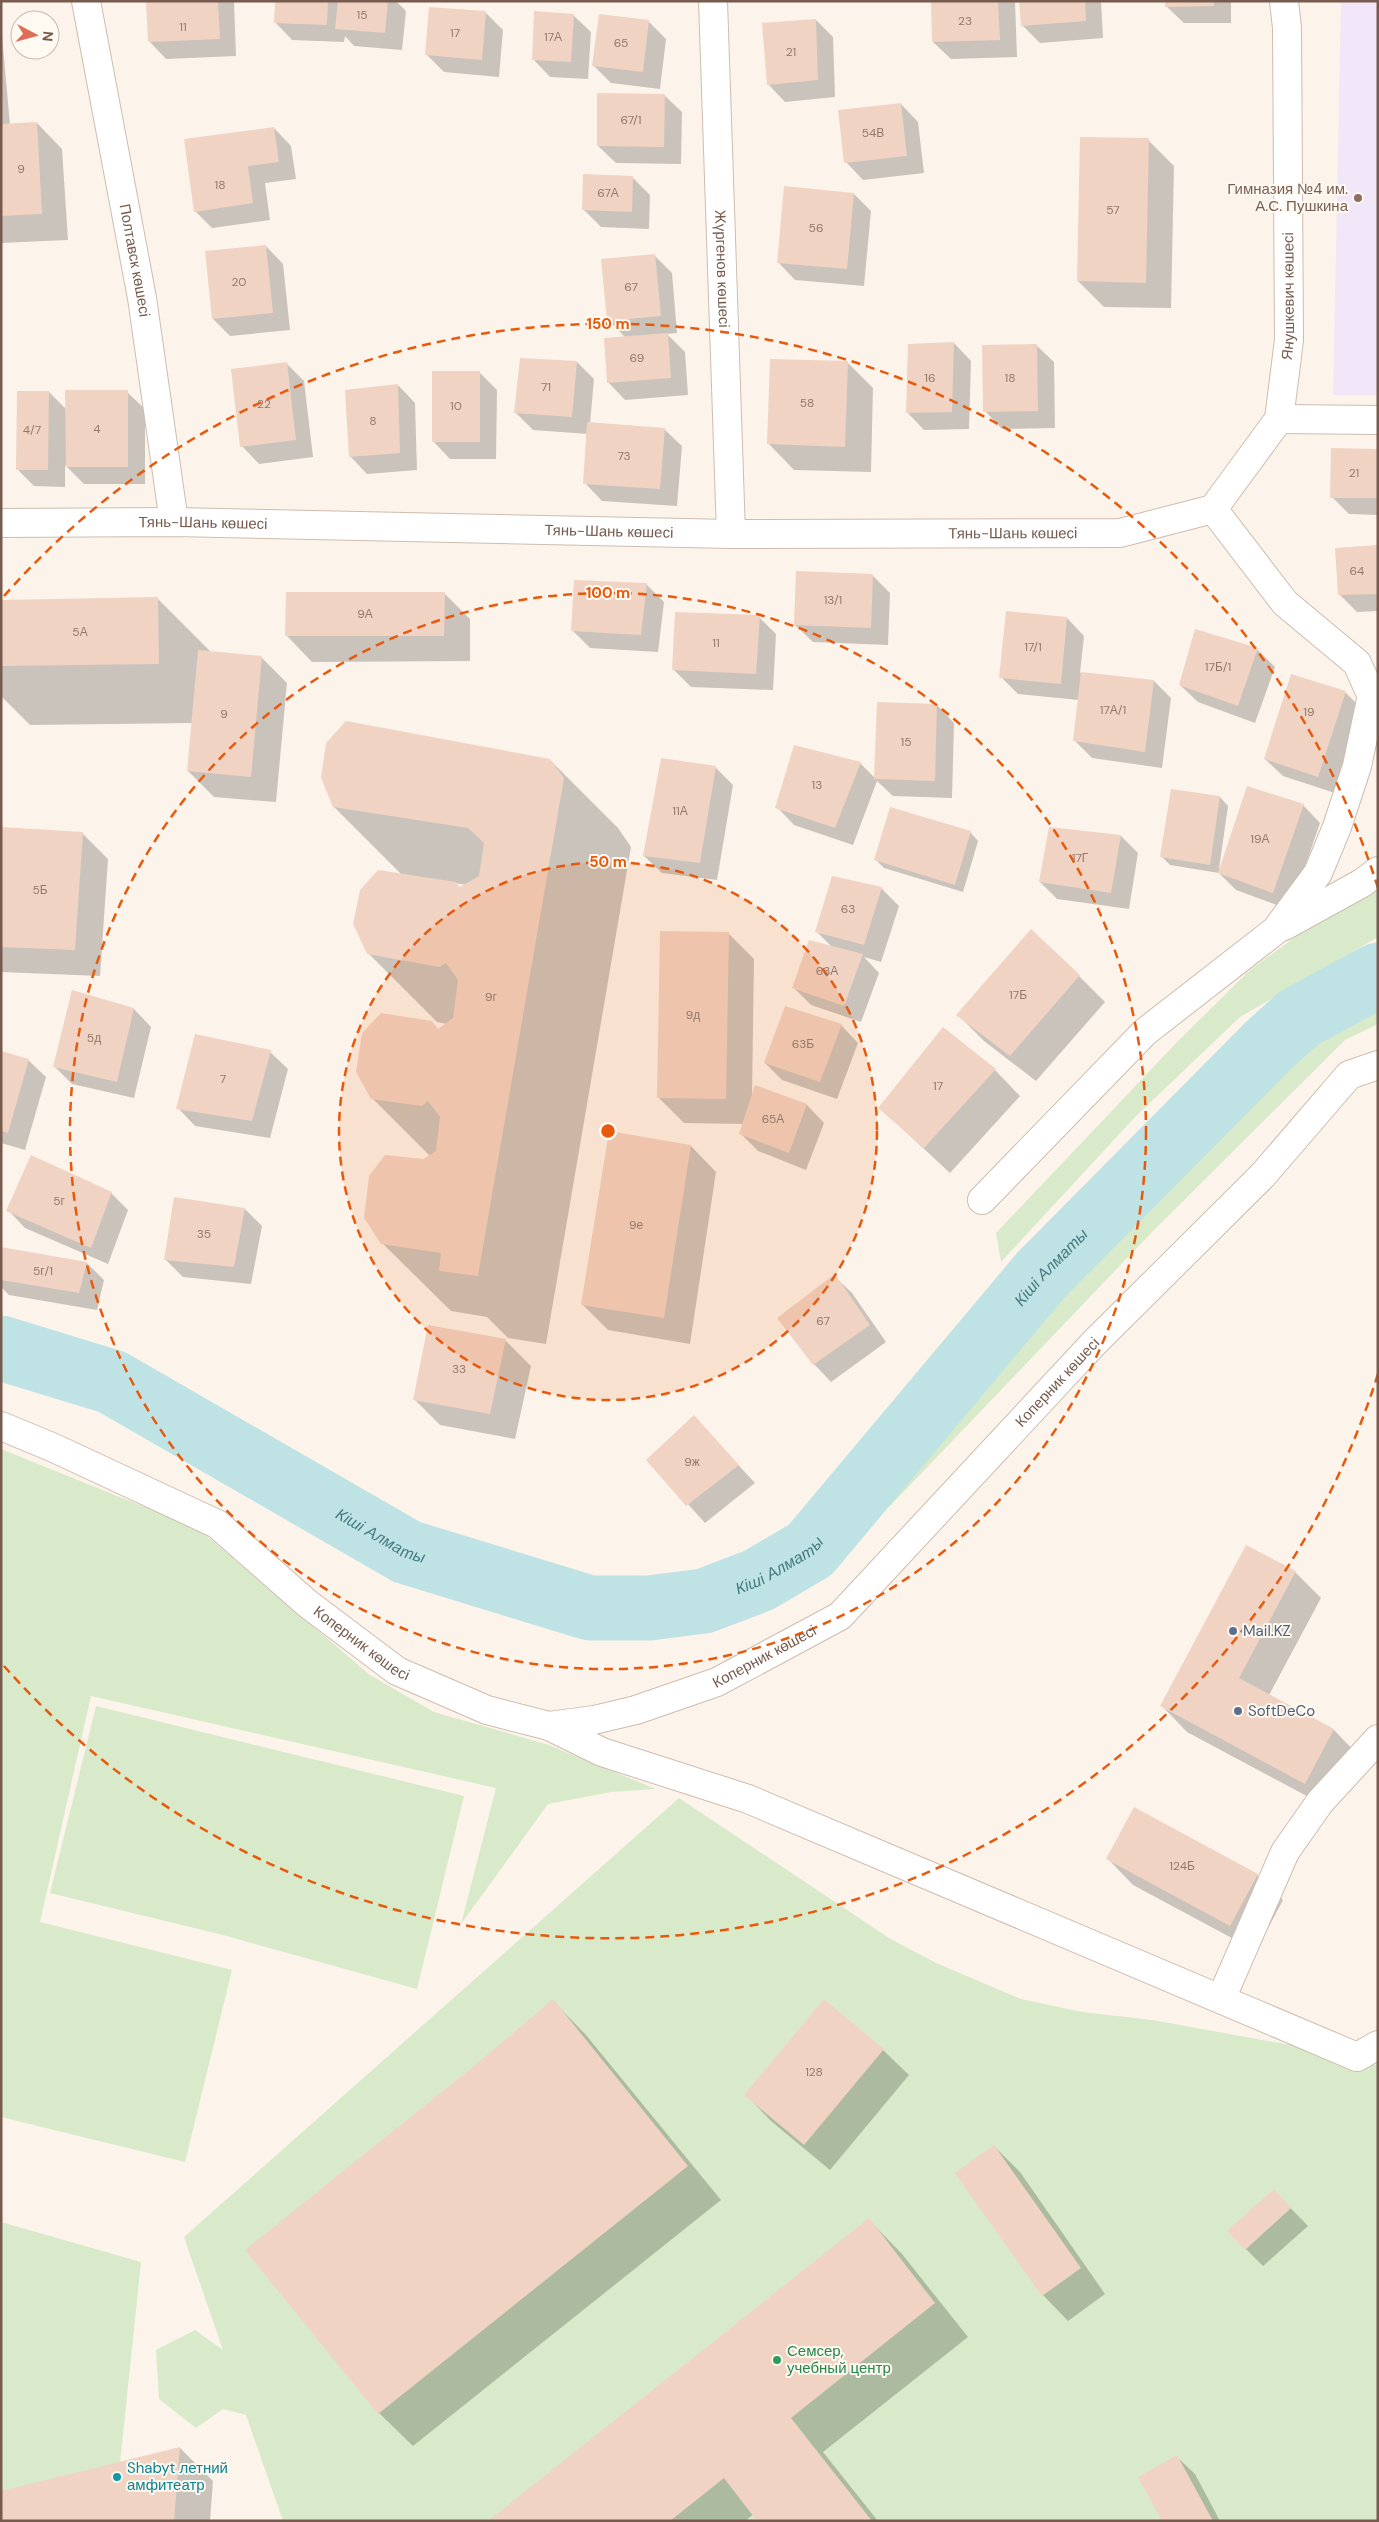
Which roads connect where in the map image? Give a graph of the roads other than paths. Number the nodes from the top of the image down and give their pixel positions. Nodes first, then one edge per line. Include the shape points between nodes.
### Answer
1 (86, 1) edge
2 (713, 1) edge
3 (1284, 1) edge
4 (1279, 419) junction
5 (1378, 420) edge
6 (1213, 509) junction
7 (174, 522) junction
8 (1, 523) edge
9 (731, 534) junction
10 (1375, 702) edge
11 (1378, 871) edge
12 (1276, 930) junction
13 (1378, 1064) edge
14 (982, 1200) dead end
15 (1, 1426) edge
16 (549, 1726) junction
17 (1378, 1738) edge
18 (1221, 1999) junction
19 (1378, 2044) edge

1 - 7 street, Полтавск көшесі via 142,298
2 - 9 street, Жүргенов көшесі
3 - 4 street, Янушкевич көшесі via 1287,28 1289,340
4 - 5 street
4 - 6 street, Янушкевич көшесі
6 - 9 street, Тянь-Шань көшесі via 1120,533
6 - 10 street via 1285,603 1357,663
7 - 8 street, Тянь-Шань көшесі
7 - 9 street, Тянь-Шань көшесі
10 - 12 street via 1357,766 1322,864
11 - 12 street via 1362,884
12 - 14 street via 1145,1032
13 - 16 street, Коперник көшесі via 1349,1075 1263,1175 1094,1343 840,1616 717,1682 636,1710
15 - 16 street, Коперник көшесі via 217,1524 308,1604 397,1671 487,1710
16 - 18 street via 602,1752 748,1799
17 - 18 street via 1320,1802 1285,1852
18 - 19 street via 1357,2057

